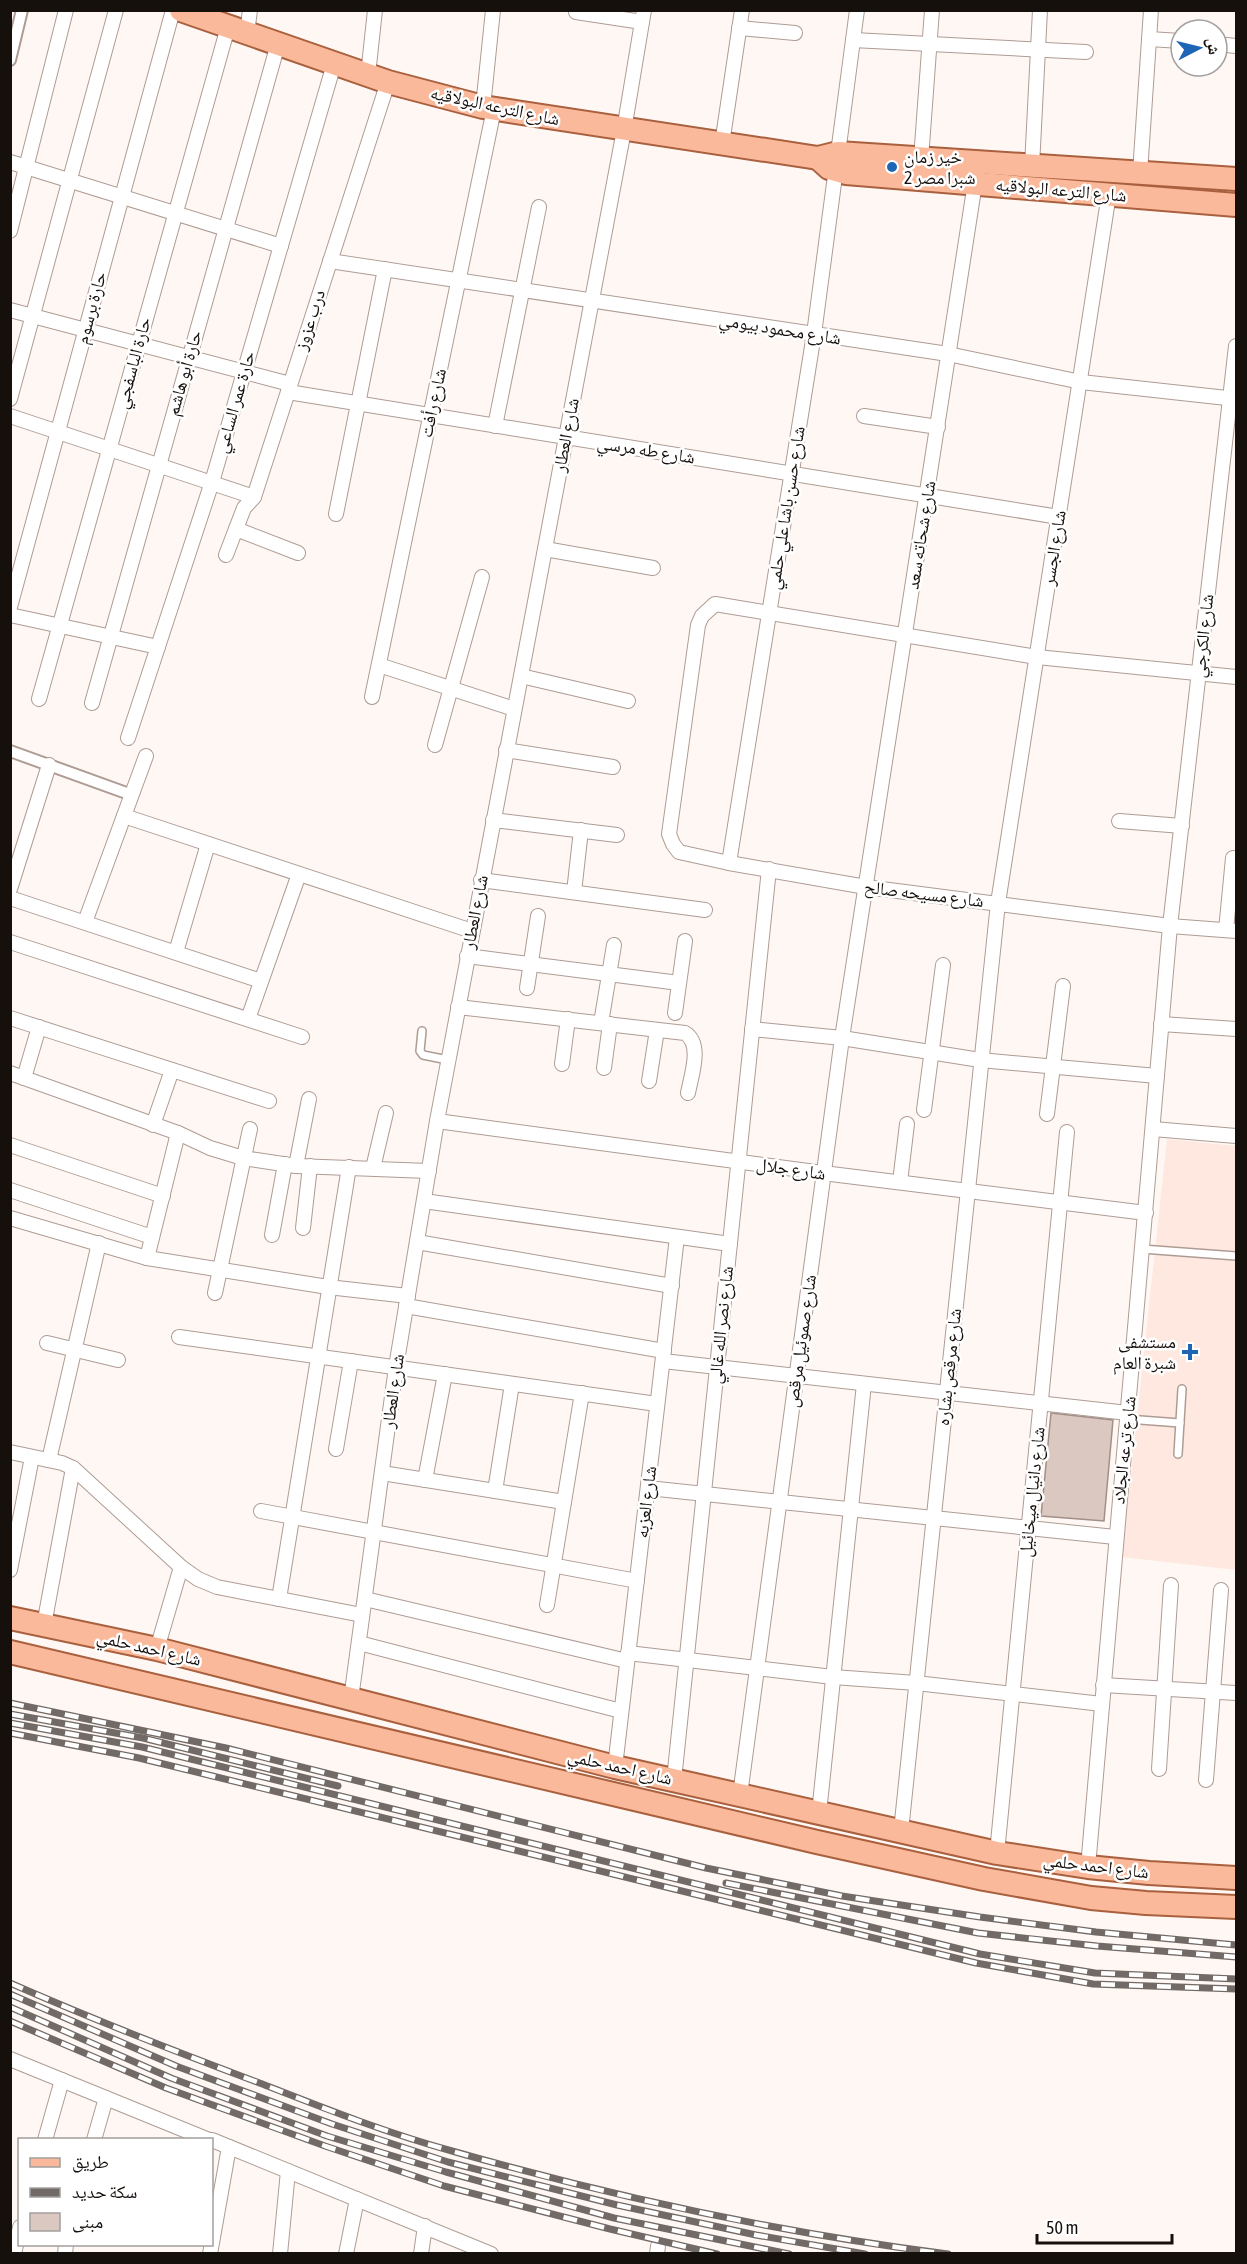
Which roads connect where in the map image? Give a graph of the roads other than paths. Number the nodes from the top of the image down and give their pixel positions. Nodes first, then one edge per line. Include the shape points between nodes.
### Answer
1 (22, 10) edge
2 (66, 10) edge
3 (116, 10) edge
4 (173, 10) edge
5 (182, 10) edge
6 (250, 10) edge
7 (375, 10) edge
8 (493, 10) edge
9 (742, 10) edge
10 (857, 10) edge
11 (932, 10) edge
12 (1040, 10) edge
13 (1151, 10) edge
14 (576, 12) dead end
15 (597, 13) edge
16 (643, 16) edge
17 (740, 28) junction
18 (237, 30) junction
19 (795, 33) dead end
20 (1149, 39) junction
21 (853, 40) junction
22 (1169, 40) edge
23 (278, 44) junction
24 (930, 44) junction
25 (1038, 49) junction
26 (1086, 52) dead end
27 (10, 60) edge
28 (334, 64) junction
29 (378, 79) junction
30 (488, 108) junction
31 (624, 130) junction
32 (722, 144) junction
33 (921, 159) junction
34 (830, 160) junction
35 (10, 162) edge
36 (27, 166) junction
37 (1032, 166) junction
38 (1140, 173) junction
39 (70, 179) junction
40 (1236, 179) edge
41 (975, 183) junction
42 (1109, 194) junction
43 (123, 196) junction
44 (1236, 205) edge
45 (539, 207) dead end
46 (175, 212) junction
47 (226, 228) junction
48 (10, 231) edge
49 (281, 246) junction
50 (330, 261) junction
51 (385, 269) junction
52 (458, 280) junction
53 (523, 290) junction
54 (592, 300) junction
55 (10, 310) edge
56 (32, 316) junction
57 (85, 330) junction
58 (814, 334) junction
59 (138, 344) junction
60 (1236, 346) edge
61 (948, 354) junction
62 (188, 357) junction
63 (243, 372) junction
64 (1080, 382) junction
65 (289, 388) junction
66 (10, 399) edge
67 (1233, 399) edge
68 (358, 404) junction
69 (430, 415) junction
70 (10, 416) edge
71 (864, 416) dead end
72 (495, 426) junction
73 (938, 427) junction
74 (58, 431) junction
75 (566, 437) junction
76 (110, 448) junction
77 (159, 465) junction
78 (792, 474) junction
79 (212, 482) junction
80 (927, 496) junction
81 (254, 497) junction
82 (336, 514) dead end
83 (1059, 517) junction
84 (236, 529) junction
85 (545, 549) junction
86 (298, 553) dead end
87 (226, 555) dead end
88 (653, 568) dead end
89 (482, 577) dead end
90 (10, 607) edge
91 (769, 613) junction
92 (10, 615) edge
93 (60, 626) junction
94 (904, 636) junction
95 (111, 637) junction
96 (158, 647) junction
97 (1036, 657) junction
98 (379, 665) junction
99 (1199, 674) junction
100 (521, 676) junction
101 (1236, 677) edge
102 (451, 688) junction
103 (372, 697) dead end
104 (39, 699) dead end
105 (628, 701) dead end
106 (92, 703) dead end
107 (514, 709) junction
108 (128, 738) dead end
109 (435, 745) dead end
110 (506, 750) junction
111 (10, 751) edge
112 (146, 756) dead end
113 (49, 765) junction
114 (613, 767) dead end
115 (132, 795) junction
116 (124, 816) junction
117 (493, 820) junction
118 (1119, 821) dead end
119 (1182, 826) junction
120 (581, 830) junction
121 (616, 835) dead end
122 (208, 844) junction
123 (1233, 858) dead end
124 (729, 863) junction
125 (769, 870) junction
126 (299, 874) junction
127 (481, 880) junction
128 (866, 887) junction
129 (10, 889) edge
130 (574, 892) junction
131 (10, 898) edge
132 (998, 903) junction
133 (705, 910) dead end
134 (538, 916) dead end
135 (85, 922) junction
136 (1170, 926) junction
137 (472, 931) junction
138 (1231, 931) edge
139 (685, 941) dead end
140 (10, 942) edge
141 (614, 945) dead end
142 (176, 952) junction
143 (467, 956) junction
144 (531, 964) junction
145 (943, 965) dead end
146 (609, 974) junction
147 (261, 981) junction
148 (679, 983) junction
149 (1063, 986) dead end
150 (527, 988) dead end
151 (458, 1006) junction
152 (675, 1013) dead end
153 (10, 1018) edge
154 (248, 1019) junction
155 (568, 1019) junction
156 (605, 1024) junction
157 (1161, 1024) junction
158 (39, 1028) junction
159 (752, 1029) junction
160 (1236, 1029) edge
161 (657, 1030) junction
162 (422, 1031) dead end
163 (302, 1037) dead end
164 (842, 1038) junction
165 (932, 1051) junction
166 (448, 1060) junction
167 (980, 1060) junction
168 (562, 1064) dead end
169 (1054, 1066) junction
170 (604, 1068) dead end
171 (172, 1070) junction
172 (17, 1076) edge
173 (1157, 1076) junction
174 (649, 1081) dead end
175 (688, 1093) dead end
176 (309, 1099) dead end
177 (269, 1101) dead end
178 (924, 1110) dead end
179 (386, 1113) dead end
180 (1047, 1114) dead end
181 (437, 1121) junction
182 (907, 1124) dead end
183 (153, 1125) junction
184 (249, 1129) dead end
185 (1153, 1130) junction
186 (1067, 1132) dead end
187 (178, 1134) junction
188 (1236, 1136) edge
189 (10, 1145) edge
190 (243, 1158) junction
191 (738, 1162) junction
192 (297, 1165) junction
193 (349, 1167) junction
194 (374, 1168) junction
195 (429, 1171) junction
196 (823, 1173) junction
197 (900, 1182) junction
198 (10, 1190) edge
199 (967, 1191) junction
200 (162, 1196) junction
201 (424, 1201) junction
202 (1061, 1202) junction
203 (1146, 1214) junction
204 (12, 1222) edge
205 (303, 1228) dead end
206 (272, 1235) dead end
207 (152, 1237) junction
208 (677, 1237) junction
209 (417, 1242) junction
210 (99, 1243) junction
211 (730, 1244) junction
212 (1142, 1249) junction
213 (1236, 1256) edge
214 (147, 1258) junction
215 (219, 1270) junction
216 (672, 1286) junction
217 (328, 1287) junction
218 (214, 1293) dead end
219 (407, 1301) junction
220 (179, 1337) dead end
221 (47, 1343) dead end
222 (74, 1350) junction
223 (317, 1356) junction
224 (663, 1356) junction
225 (118, 1360) dead end
226 (351, 1361) junction
227 (396, 1367) junction
228 (717, 1367) junction
229 (445, 1374) junction
230 (796, 1377) junction
231 (512, 1384) junction
232 (864, 1384) junction
233 (1182, 1389) dead end
234 (946, 1392) junction
235 (582, 1393) junction
236 (1040, 1403) junction
237 (657, 1404) junction
238 (1127, 1416) junction
239 (1180, 1423) junction
240 (336, 1449) dead end
241 (10, 1452) edge
242 (1178, 1454) dead end
243 (32, 1457) junction
244 (49, 1460) junction
245 (74, 1468) junction
246 (382, 1473) junction
247 (425, 1480) junction
248 (648, 1488) junction
249 (495, 1491) junction
250 (704, 1494) junction
251 (564, 1502) junction
252 (779, 1502) junction
253 (851, 1510) junction
254 (261, 1511) dead end
255 (292, 1516) junction
256 (933, 1519) junction
257 (1028, 1529) junction
258 (374, 1533) junction
259 (1115, 1537) junction
260 (554, 1565) junction
261 (182, 1567) junction
262 (10, 1570) edge
263 (637, 1581) junction
264 (1171, 1585) dead end
265 (1221, 1590) dead end
266 (279, 1599) junction
267 (364, 1599) junction
268 (547, 1605) dead end
269 (362, 1615) junction
270 (10, 1618) edge
271 (44, 1625) junction
272 (358, 1643) junction
273 (157, 1649) junction
274 (10, 1652) edge
275 (628, 1657) junction
276 (686, 1660) junction
277 (757, 1668) junction
278 (833, 1677) junction
279 (916, 1683) junction
280 (1103, 1685) junction
281 (1164, 1689) junction
282 (1213, 1692) junction
283 (1011, 1693) junction
284 (1236, 1694) edge
285 (351, 1699) junction
286 (1102, 1704) junction
287 (621, 1711) junction
288 (615, 1767) junction
289 (1159, 1769) dead end
290 (674, 1780) junction
291 (1206, 1780) dead end
292 (740, 1795) junction
293 (819, 1812) junction
294 (901, 1832) junction
295 (997, 1852) junction
296 (1088, 1867) junction
297 (1236, 1878) edge
298 (1236, 1907) edge
299 (10, 2059) edge
300 (62, 2080) junction
301 (106, 2098) junction
302 (45, 2138) edge
303 (93, 2138) edge
304 (205, 2138) edge
305 (213, 2141) edge
306 (229, 2147) junction
307 (288, 2171) junction
308 (357, 2199) junction
309 (425, 2226) junction
310 (18, 2236) edge
311 (213, 2236) edge
312 (14, 2253) edge
313 (280, 2253) edge
314 (346, 2253) edge
315 (421, 2253) edge
316 (491, 2253) edge

1 - 27 street
2 - 36 street
3 - 39 street
4 - 43 street, حارة برسوم
5 - 18 main road, شارع الترعه البولاقيه
6 - 18 street, حارة الباسفجي
7 - 29 street, درب عزوز
8 - 30 street, شارع رأفت
9 - 17 street
10 - 21 street, شارع حسن باشا علي حلمي
11 - 24 street
12 - 25 street
13 - 20 street
14 - 15 street
15 - 16 street
16 - 31 street, شارع العطار
17 - 19 street
17 - 32 street
18 - 23 main road, شارع الترعه البولاقيه
18 - 46 street, حارة الباسفجي
20 - 22 street
20 - 38 street
21 - 24 street
21 - 34 street, شارع حسن باشا علي حلمي
23 - 28 main road, شارع الترعه البولاقيه
23 - 47 street, حارة أبو هاشم
24 - 25 street
24 - 33 street
25 - 26 street
25 - 37 street
28 - 29 main road, شارع الترعه البولاقيه
28 - 49 street, حارة عمر الساعي
29 - 30 main road, شارع الترعه البولاقيه
29 - 50 street, درب عزوز
30 - 31 main road, شارع الترعه البولاقيه
30 - 52 street, شارع رأفت
31 - 32 main road, شارع الترعه البولاقيه
31 - 54 street, شارع العطار
32 - 34 main road, شارع الترعه البولاقيه
33 - 34 main road, شارع الترعه البولاقيه
33 - 37 main road, شارع الترعه البولاقيه
34 - 41 main road, شارع الترعه البولاقيه
34 - 58 street, شارع حسن باشا علي حلمي
35 - 36 street
36 - 39 street
36 - 48 street
37 - 38 main road, شارع الترعه البولاقيه
38 - 40 main road, شارع الترعه البولاقيه
39 - 43 street
39 - 56 street
41 - 42 main road, شارع الترعه البولاقيه
41 - 61 street, شارع شحاته سعد
42 - 44 main road, شارع الترعه البولاقيه
42 - 64 street, شارع الجسر
43 - 46 street
43 - 57 street, حارة برسوم
45 - 53 street
46 - 47 street
46 - 59 street, حارة الباسفجي
47 - 49 street
47 - 62 street, حارة أبو هاشم
49 - 63 street, حارة عمر الساعي
50 - 51 street, شارع محمود بيومي
50 - 65 street, درب عزوز
51 - 52 street, شارع محمود بيومي
51 - 68 street
52 - 53 street, شارع محمود بيومي
52 - 69 street, شارع رأفت
53 - 54 street, شارع محمود بيومي
53 - 72 street
54 - 58 street, شارع محمود بيومي
54 - 75 street, شارع العطار
55 - 56 street, شارع طه مرسي
56 - 57 street, شارع طه مرسي
56 - 66 street
57 - 59 street, شارع طه مرسي
57 - 74 street, حارة برسوم
58 - 61 street, شارع محمود بيومي
58 - 78 street, شارع حسن باشا علي حلمي
59 - 62 street, شارع طه مرسي
59 - 76 street, حارة الباسفجي
60 - 67 street, شارع الكرجي
61 - 64 street, شارع محمود بيومي
61 - 73 street, شارع شحاته سعد
62 - 63 street, شارع طه مرسي
62 - 77 street, حارة أبو هاشم
63 - 65 street, شارع طه مرسي
63 - 79 street, حارة عمر الساعي
64 - 67 street, شارع محمود بيومي
64 - 83 street, شارع الجسر
65 - 68 street, شارع طه مرسي
65 - 81 street, درب عزوز
67 - 99 street, شارع الكرجي
68 - 69 street, شارع طه مرسي
68 - 82 street
69 - 72 street, شارع طه مرسي
69 - 98 street, شارع رأفت
70 - 74 street
71 - 73 street
72 - 75 street, شارع طه مرسي
73 - 80 street, شارع شحاته سعد
74 - 76 street
74 - 90 street, حارة برسوم
75 - 78 street, شارع طه مرسي
75 - 85 street, شارع العطار
76 - 77 street
76 - 93 street, حارة الباسفجي
77 - 79 street
77 - 95 street, حارة أبو هاشم
78 - 80 street, شارع طه مرسي
78 - 91 street, شارع حسن باشا علي حلمي
79 - 81 street
79 - 96 street, حارة عمر الساعي
80 - 83 street, شارع طه مرسي
80 - 94 street, شارع شحاته سعد
81 - 84 street, درب عزوز via 244,508
83 - 97 street, شارع الجسر
84 - 86 street
84 - 87 street, درب عزوز
85 - 88 street
85 - 100 street, شارع العطار
89 - 102 street
91 - 94 street
91 - 124 street, شارع حسن باشا علي حلمي
91 - 124 street, شارع مسيحه صالح via 716,603 698,625 669,834 679,852
92 - 93 street
93 - 95 street
93 - 104 street, حارة الباسفجي
94 - 97 street
94 - 128 street, شارع شحاته سعد
95 - 96 street
95 - 106 street, حارة أبو هاشم
96 - 108 street, حارة عمر الساعي
97 - 99 street
97 - 132 street, شارع الجسر
98 - 102 street
98 - 103 street, شارع رأفت
99 - 101 street
99 - 119 street, شارع الكرجي
100 - 105 street
100 - 107 street, شارع العطار
102 - 107 street
102 - 109 street
107 - 110 street, شارع العطار
110 - 114 street
110 - 117 street, شارع العطار
111 - 113 street
112 - 115 street
113 - 115 street
113 - 129 street
115 - 116 street
116 - 122 street
116 - 135 street
117 - 120 street
117 - 127 street, شارع العطار
118 - 119 street
119 - 136 street, شارع الكرجي
120 - 121 street
120 - 130 street
122 - 126 street
122 - 142 street
123 - 138 street
124 - 125 street, شارع مسيحه صالح
125 - 128 street, شارع مسيحه صالح
125 - 159 street, شارع نصر الله غالي
126 - 137 street
126 - 147 street
127 - 130 street
127 - 137 street, شارع العطار
128 - 132 street, شارع مسيحه صالح
128 - 164 street, شارع صموئيل مرقص
130 - 133 street
131 - 135 street
132 - 136 street, شارع مسيحه صالح
132 - 167 street, شارع مرقص بشاره
134 - 144 street
135 - 142 street
136 - 138 street, شارع مسيحه صالح
136 - 157 street, شارع ترعه الجلاد
137 - 143 street, شارع العطار
139 - 148 street
140 - 154 street
141 - 146 street
142 - 147 street
143 - 144 street
143 - 151 street, شارع العطار
144 - 146 street
144 - 150 street
145 - 165 street
146 - 148 street
146 - 156 street
147 - 154 street
148 - 152 street
149 - 169 street
151 - 155 street
151 - 166 street, شارع العطار
153 - 158 street
154 - 163 street
155 - 156 street
155 - 168 street
156 - 161 street
156 - 170 street
157 - 160 street
157 - 173 street, شارع ترعه الجلاد
158 - 171 street
158 - 172 street
159 - 164 street
159 - 191 street, شارع نصر الله غالي
161 - 174 street
161 - 175 street via 685,1033 693,1040
162 - 166 lane via 423,1055
164 - 165 street
164 - 196 street, شارع صموئيل مرقص
165 - 167 street
165 - 178 street
166 - 181 street, شارع العطار
167 - 169 street
167 - 199 street, شارع مرقص بشاره
169 - 173 street
169 - 180 street
171 - 177 street
171 - 183 street
172 - 183 street
173 - 185 street, شارع ترعه الجلاد
176 - 192 street
179 - 194 street
181 - 191 street, شارع جلال
181 - 195 street, شارع العطار
182 - 197 street
183 - 187 street
184 - 190 street
185 - 188 street
185 - 203 street, شارع ترعه الجلاد
186 - 202 street, شارع دانيال ميخائيل
187 - 190 street
187 - 200 street
189 - 200 street
190 - 192 street
190 - 215 street
191 - 196 street, شارع جلال
191 - 211 street, شارع نصر الله غالي
192 - 193 street
192 - 205 street
192 - 206 street
193 - 194 street
193 - 217 street
194 - 195 street
195 - 201 street, شارع العطار
196 - 197 street, شارع جلال
196 - 230 street, شارع صموئيل مرقص
197 - 199 street, شارع جلال
198 - 207 street
199 - 202 street, شارع جلال
199 - 234 street, شارع مرقص بشاره
200 - 207 street
201 - 208 street
201 - 209 street, شارع العطار
202 - 203 street, شارع جلال
202 - 236 street, شارع دانيال ميخائيل
203 - 212 street, شارع ترعه الجلاد
204 - 210 street
207 - 214 street
208 - 211 street
208 - 216 street, شارع العزبه
209 - 216 street
209 - 219 street, شارع العطار
210 - 214 street
210 - 222 street
211 - 228 street, شارع نصر الله غالي
212 - 213 lane
212 - 238 street, شارع ترعه الجلاد
214 - 215 street
215 - 217 street
215 - 218 street
216 - 224 street, شارع العزبه
217 - 219 street
217 - 223 street
219 - 224 street
219 - 227 street, شارع العطار
220 - 223 street
221 - 222 street
222 - 225 street
222 - 244 street
223 - 226 street
223 - 255 street
224 - 228 street
224 - 237 street, شارع العزبه
226 - 227 street
226 - 240 street
227 - 229 street
227 - 246 street, شارع العطار
228 - 230 street
228 - 250 street, شارع نصر الله غالي
229 - 231 street
229 - 247 street
230 - 232 street
230 - 252 street, شارع صموئيل مرقص
231 - 235 street
231 - 249 street
232 - 234 street
232 - 253 street
233 - 239 lane
234 - 236 street
234 - 256 street, شارع مرقص بشاره
235 - 237 street
235 - 251 street
236 - 238 street
236 - 257 street, شارع دانيال ميخائيل
237 - 248 street, شارع العزبه
238 - 239 lane
238 - 259 street, شارع ترعه الجلاد
239 - 242 lane
241 - 243 street
243 - 244 street
243 - 262 street
244 - 245 street
245 - 261 street
245 - 271 street
246 - 247 street
246 - 258 street, شارع العطار
247 - 249 street
248 - 250 street
248 - 263 street, شارع العزبه
249 - 251 street
250 - 252 street
250 - 276 street, شارع نصر الله غالي
251 - 260 street
252 - 253 street
252 - 277 street, شارع صموئيل مرقص
253 - 256 street
253 - 278 street
254 - 255 street
255 - 258 street
255 - 266 street
256 - 257 street
256 - 279 street, شارع مرقص بشاره
257 - 259 street
257 - 283 street, شارع دانيال ميخائيل
258 - 260 street
258 - 267 street, شارع العطار
259 - 280 street, شارع ترعه الجلاد
260 - 263 street
260 - 268 street
261 - 266 street via 217,1587
261 - 273 street
263 - 275 street, شارع العزبه
264 - 281 street
265 - 282 street
266 - 269 street
267 - 269 street, شارع العطار
267 - 275 street
269 - 272 street, شارع العطار
270 - 271 main road, شارع احمد حلمي
271 - 273 main road, شارع احمد حلمي
272 - 285 street, شارع العطار
272 - 287 street
273 - 285 main road, شارع احمد حلمي
274 - 298 main road, شارع احمد حلمي via 1037,1890 1113,1900
275 - 276 street
275 - 287 street, شارع العزبه
276 - 277 street
276 - 290 street, شارع نصر الله غالي
277 - 278 street
277 - 292 street, شارع صموئيل مرقص
278 - 279 street
278 - 293 street
279 - 283 street
279 - 294 street, شارع مرقص بشاره
280 - 281 street
280 - 286 street, شارع ترعه الجلاد
281 - 282 street
281 - 289 street
282 - 284 street
282 - 291 street
283 - 286 street
283 - 295 street, شارع دانيال ميخائيل
285 - 288 main road, شارع احمد حلمي
286 - 296 street, شارع ترعه الجلاد
287 - 288 street, شارع العزبه
288 - 290 main road, شارع احمد حلمي
290 - 292 main road, شارع احمد حلمي
292 - 293 main road, شارع احمد حلمي
293 - 294 main road, شارع احمد حلمي
294 - 295 main road, شارع احمد حلمي
295 - 296 main road, شارع احمد حلمي
296 - 297 main road, شارع احمد حلمي
299 - 300 street
300 - 301 street
300 - 302 street
301 - 303 street
301 - 304 street
305 - 306 street
306 - 307 street
306 - 311 street
307 - 308 street
307 - 313 street
308 - 309 street
308 - 314 street
309 - 315 street
309 - 316 street
310 - 312 street

